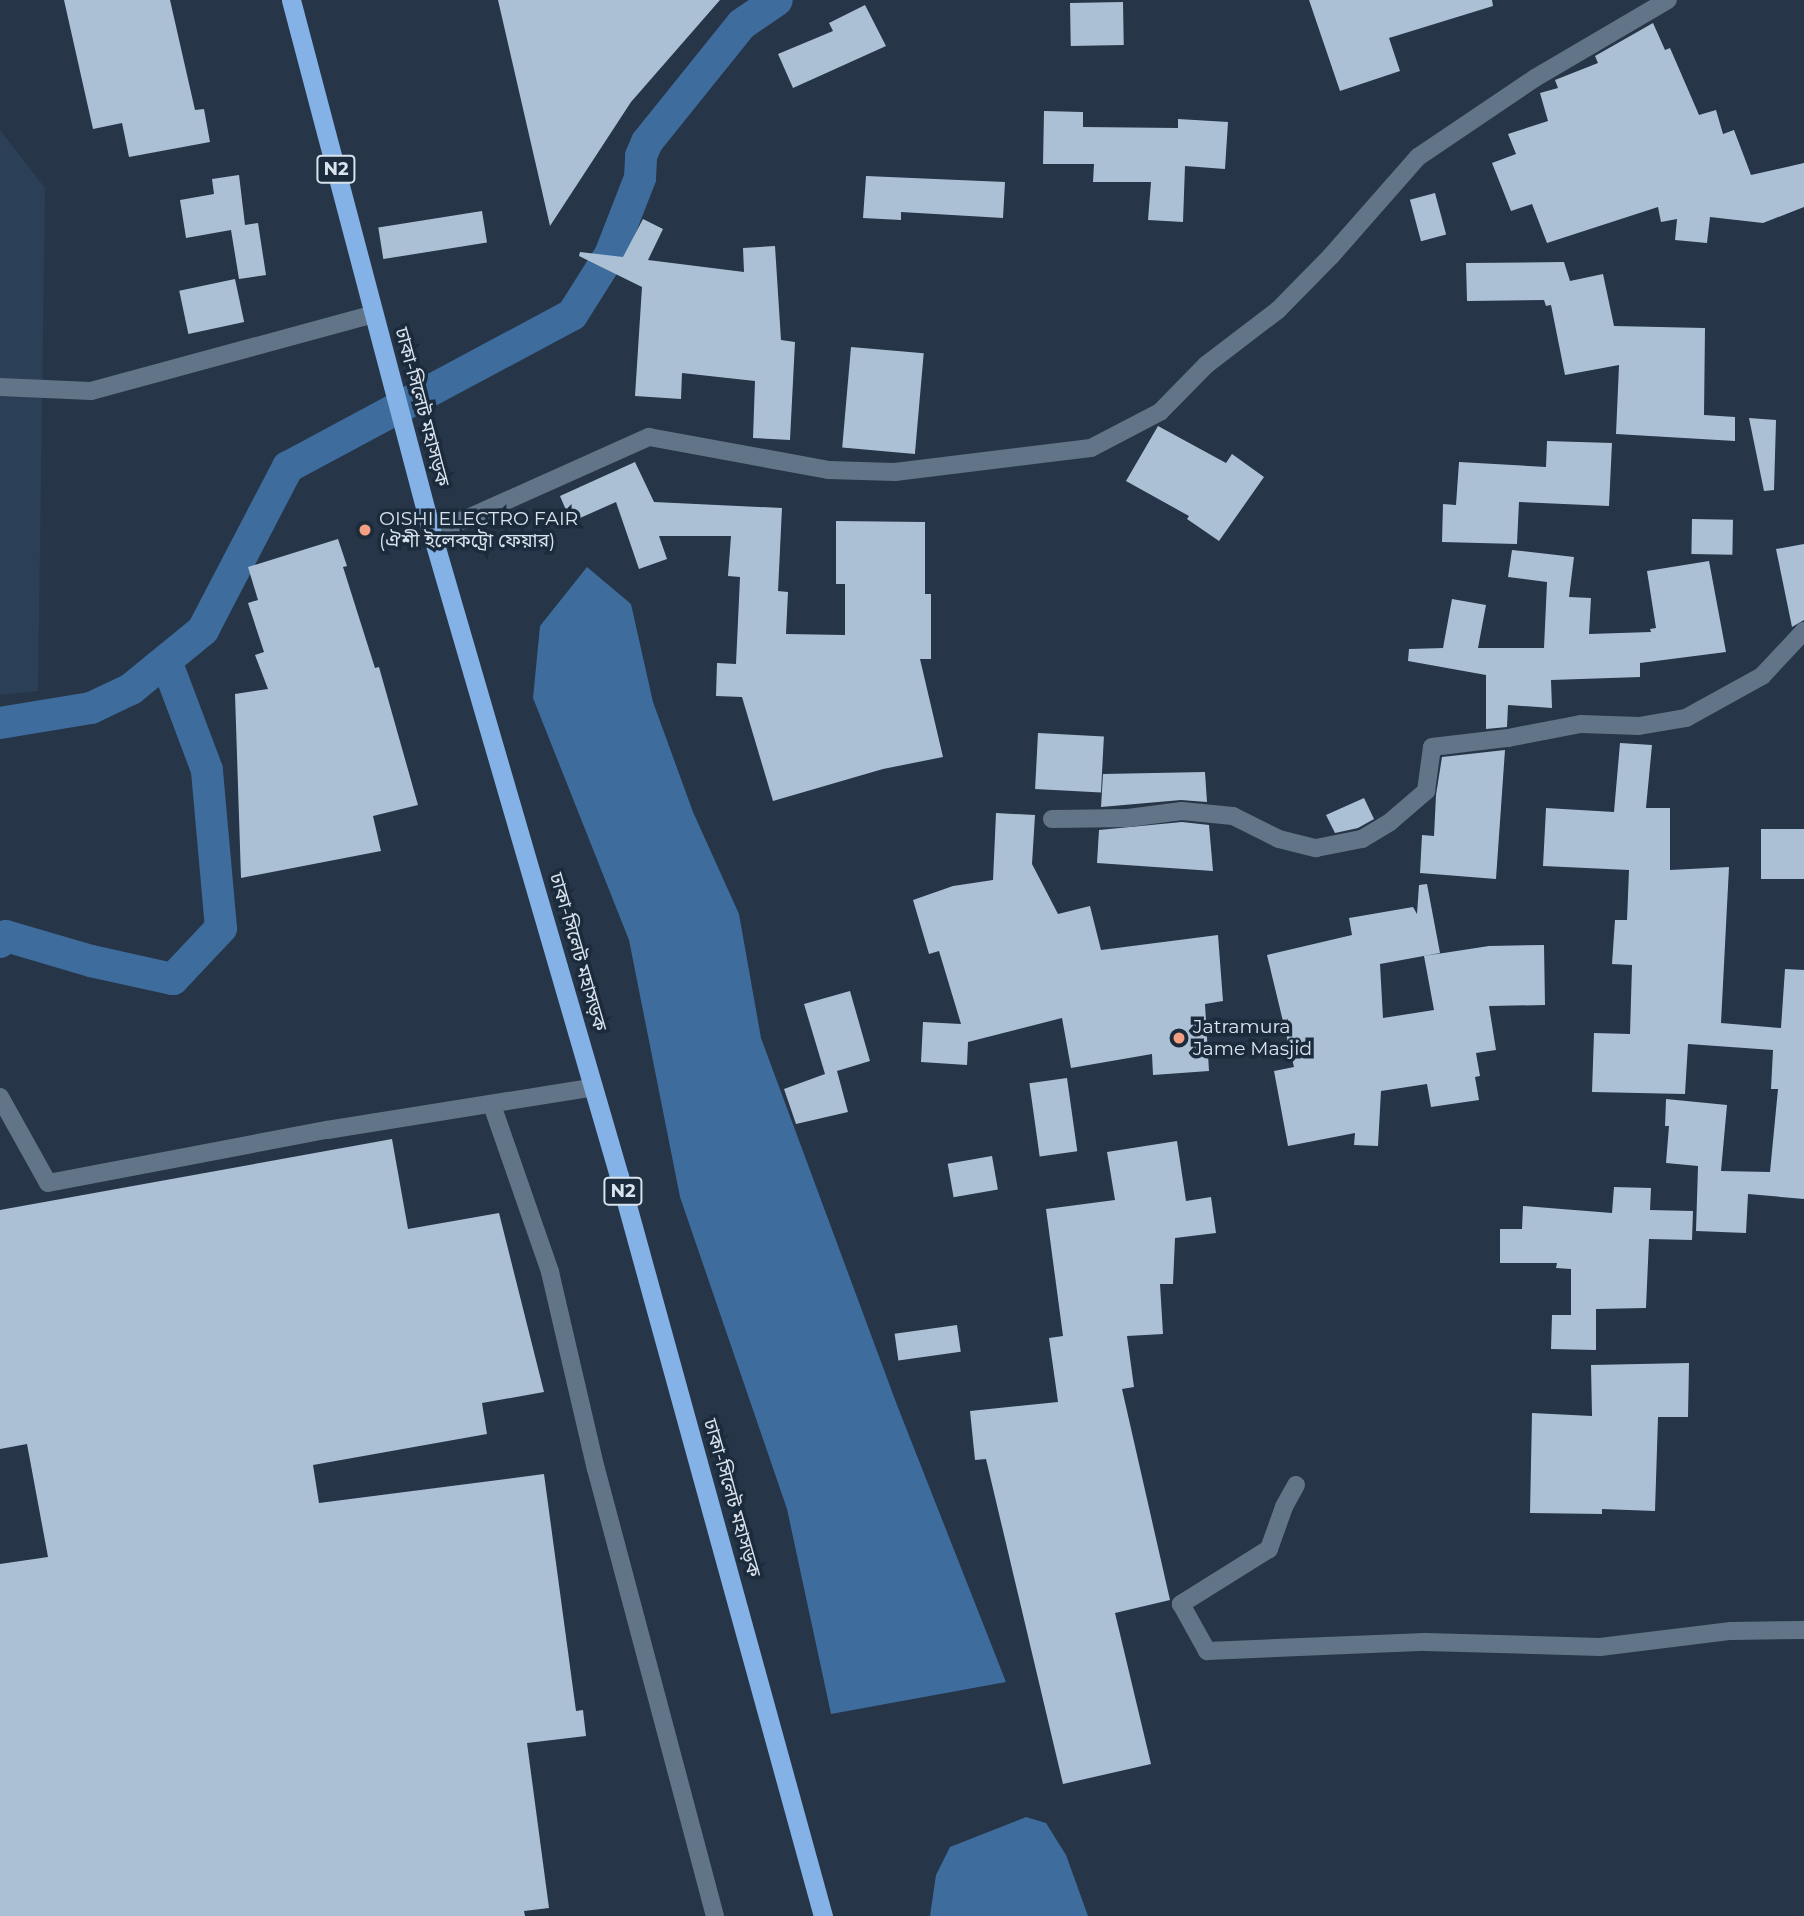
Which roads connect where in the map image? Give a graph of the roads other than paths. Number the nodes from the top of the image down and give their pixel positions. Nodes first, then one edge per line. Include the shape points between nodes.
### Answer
1 (291, 0) edge
2 (1668, 0) edge
3 (374, 314) junction
4 (0, 387) edge
5 (432, 534) junction
6 (1804, 631) edge
7 (1052, 819) dead end
8 (594, 1087) junction
9 (0, 1097) edge
10 (492, 1105) junction
11 (1296, 1485) dead end
12 (1804, 1630) edge
13 (715, 1916) edge
14 (823, 1916) edge

1 - 3 highway, ঢাকা-সিলেট মহাসড়ক / N2
2 - 5 street via 1535,78 1419,157 1278,310 1206,366 1160,412 1091,448 895,472 828,470 649,437
3 - 4 street via 91,391
3 - 5 highway, ঢাকা-সিলেট মহাসড়ক / N2
5 - 8 highway, ঢাকা-সিলেট মহাসড়ক / N2
6 - 7 street via 1762,676 1686,718 1639,726 1581,724 1432,747 1426,791 1362,839 1316,848 1279,839 1233,816 1182,811 1128,818
8 - 10 street
8 - 14 highway, ঢাকা-সিলেট মহাসড়ক / N2
9 - 10 street via 48,1183 327,1130
10 - 13 street via 550,1272 596,1469
11 - 12 street via 1269,1549 1181,1604 1207,1651 1425,1642 1600,1647 1731,1631

